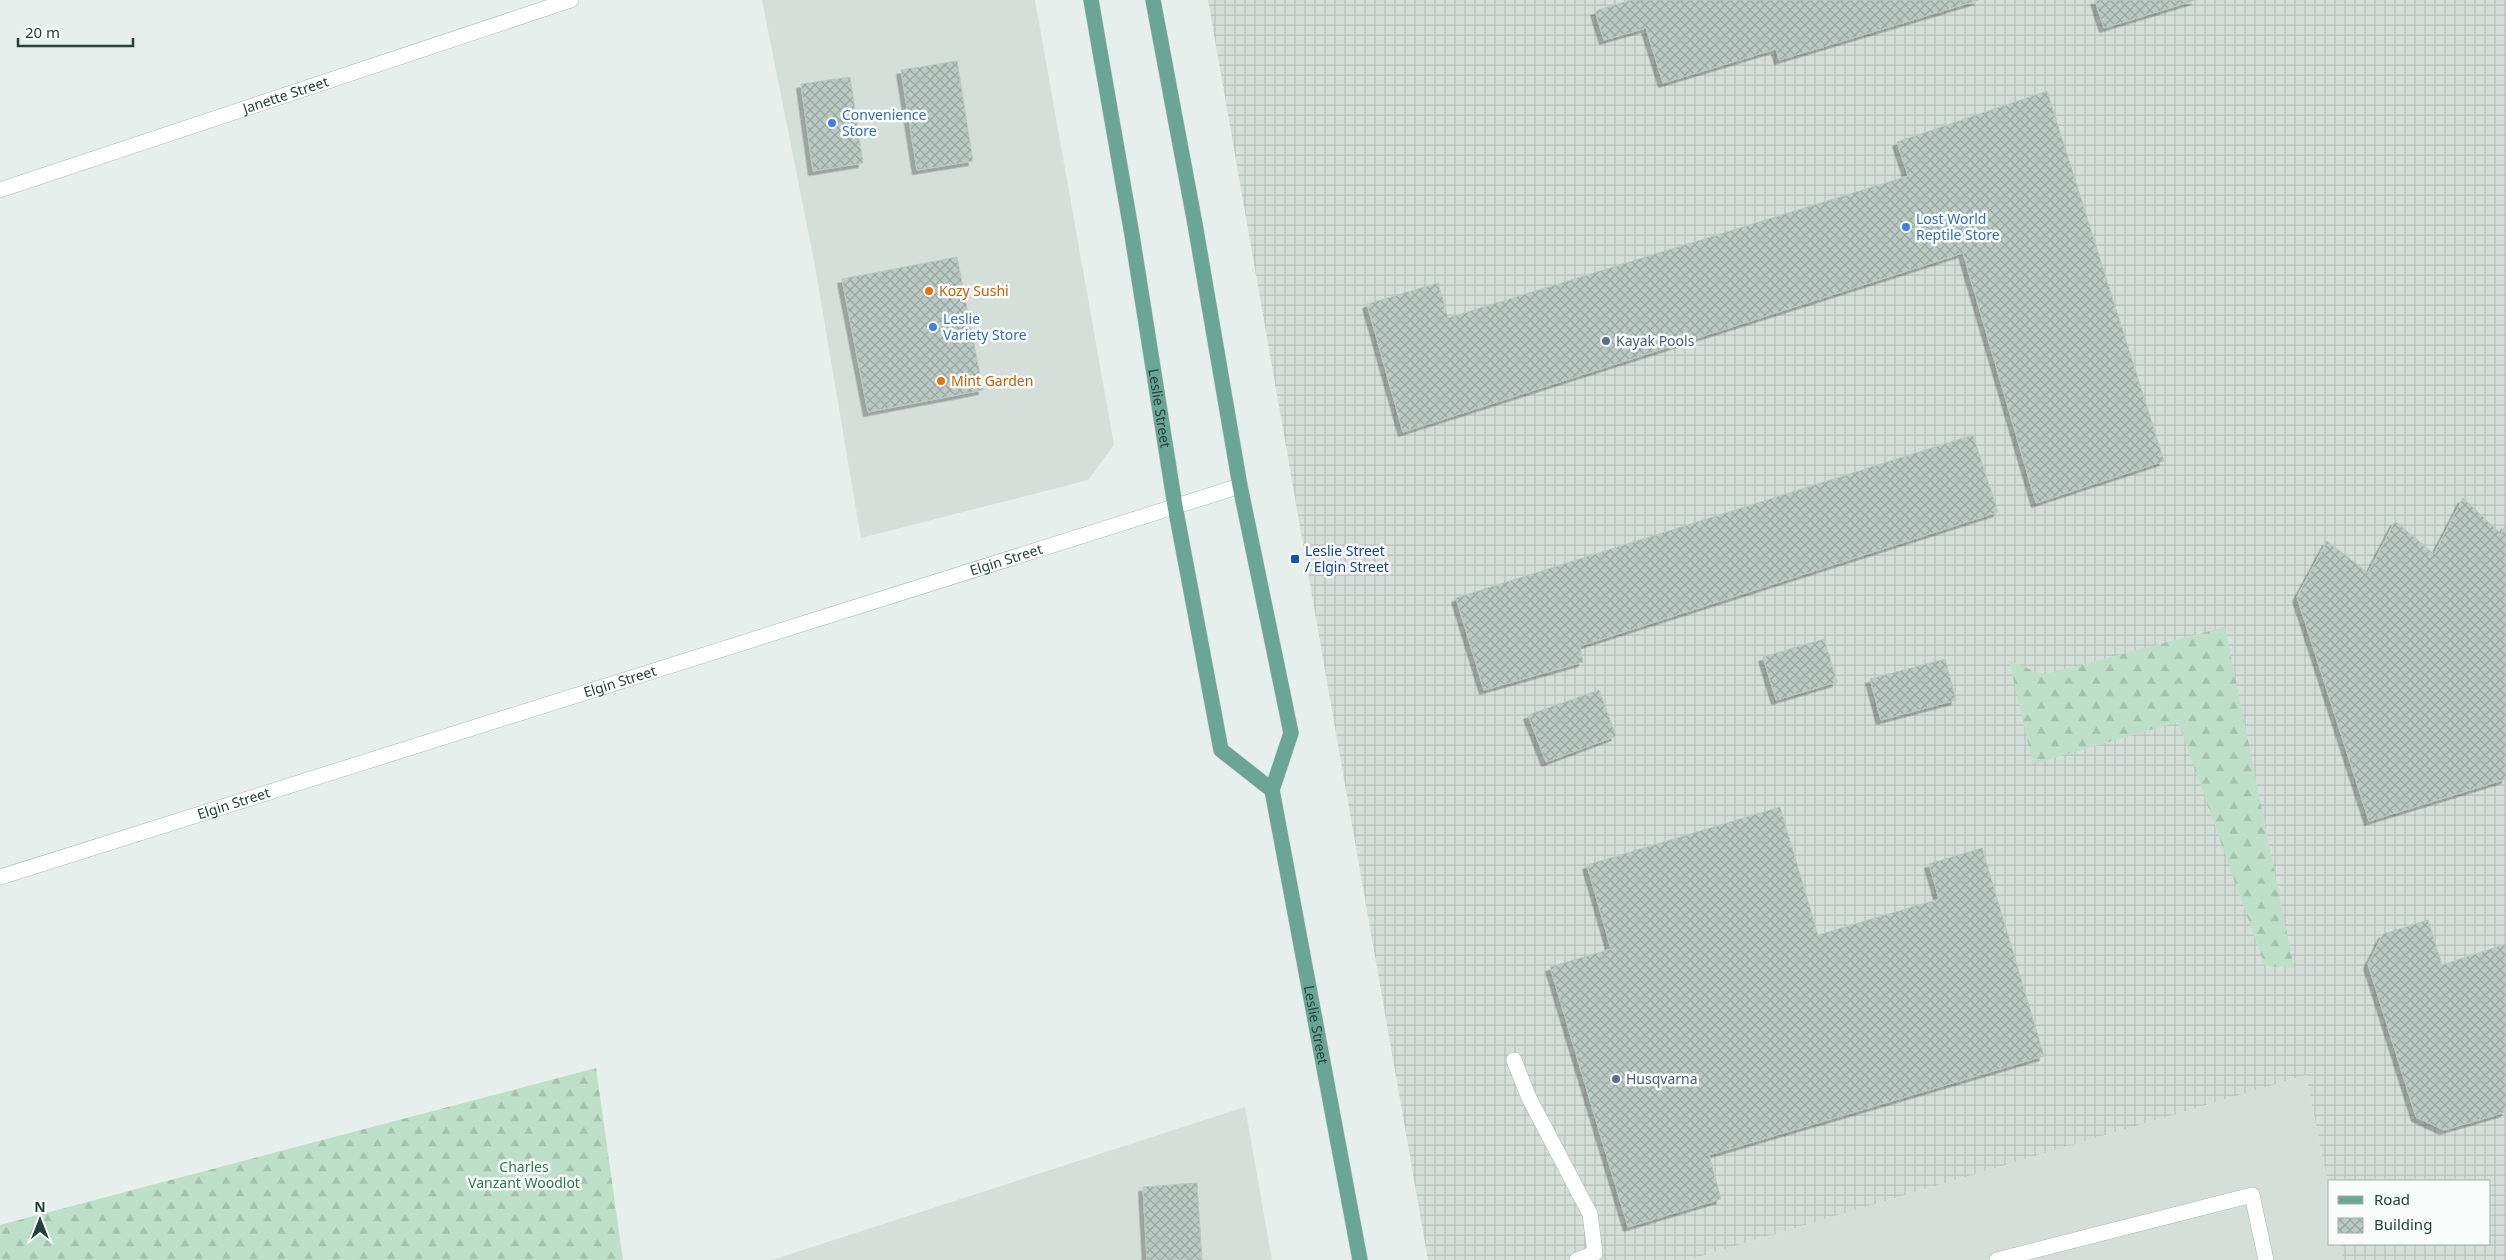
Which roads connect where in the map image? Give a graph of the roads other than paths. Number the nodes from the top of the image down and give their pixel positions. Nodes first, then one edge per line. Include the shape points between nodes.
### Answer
1 (571, 0) edge
2 (1091, 0) edge
3 (1153, 0) edge
4 (0, 190) edge
5 (1240, 486) junction
6 (1175, 506) junction
7 (1272, 790) junction
8 (0, 877) edge
9 (1514, 1060) dead end
10 (1360, 1260) edge
11 (1577, 1260) edge
12 (1997, 1260) edge
13 (2266, 1260) edge

1 - 4 street, Janette Street
2 - 6 main road, Leslie Street
3 - 5 main road, Leslie Street
5 - 6 street, Elgin Street
5 - 7 main road, Leslie Street via 1291,733
6 - 7 main road, Leslie Street via 1221,750
6 - 8 street, Elgin Street
7 - 10 main road, Leslie Street
9 - 11 street via 1529,1098 1590,1214 1595,1253
12 - 13 street via 2252,1196

